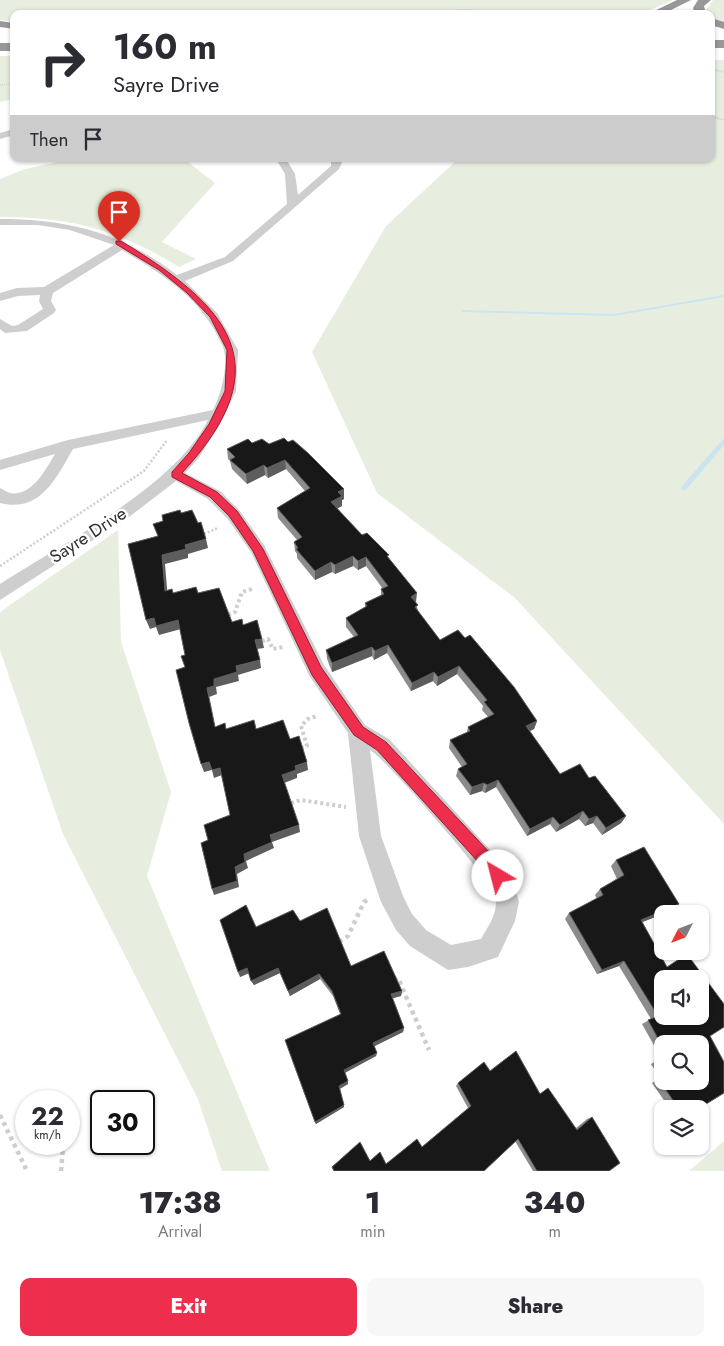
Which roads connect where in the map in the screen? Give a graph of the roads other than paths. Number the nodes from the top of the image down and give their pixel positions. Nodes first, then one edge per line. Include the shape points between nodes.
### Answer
1 (686, 0) edge
2 (706, 0) edge
3 (662, 10) edge
4 (699, 10) edge
5 (284, 162) edge
6 (337, 162) edge
7 (292, 204) junction
8 (0, 222) edge
9 (122, 245) junction
10 (176, 280) junction
11 (47, 291) junction
12 (0, 297) edge
13 (0, 323) edge
14 (218, 413) junction
15 (68, 445) junction
16 (0, 464) edge
17 (175, 474) junction
18 (0, 494) edge
19 (0, 592) edge
20 (358, 731) junction

1 - 3 highway
2 - 4 highway via 699,4
5 - 7 street via 289,166 293,188
6 - 7 street via 336,167
7 - 10 street via 229,259
8 - 9 street, Sayre Drive via 38,222 72,227
9 - 10 street, Sayre Drive
9 - 11 street
10 - 14 street, Sayre Drive via 213,316 231,350 229,391
11 - 12 street via 17,292
11 - 13 street via 45,300 50,310 22,328 10,330
14 - 15 street
14 - 17 street, Sayre Drive via 193,455
15 - 16 street
15 - 18 street via 43,486 20,500 3,498
17 - 19 street, Sayre Drive via 123,513
17 - 20 street via 214,495 233,514 258,549 317,671
20 - 20 street via 370,836 391,897 404,922 418,938 448,958 489,948 507,915 508,896 498,876 382,746

